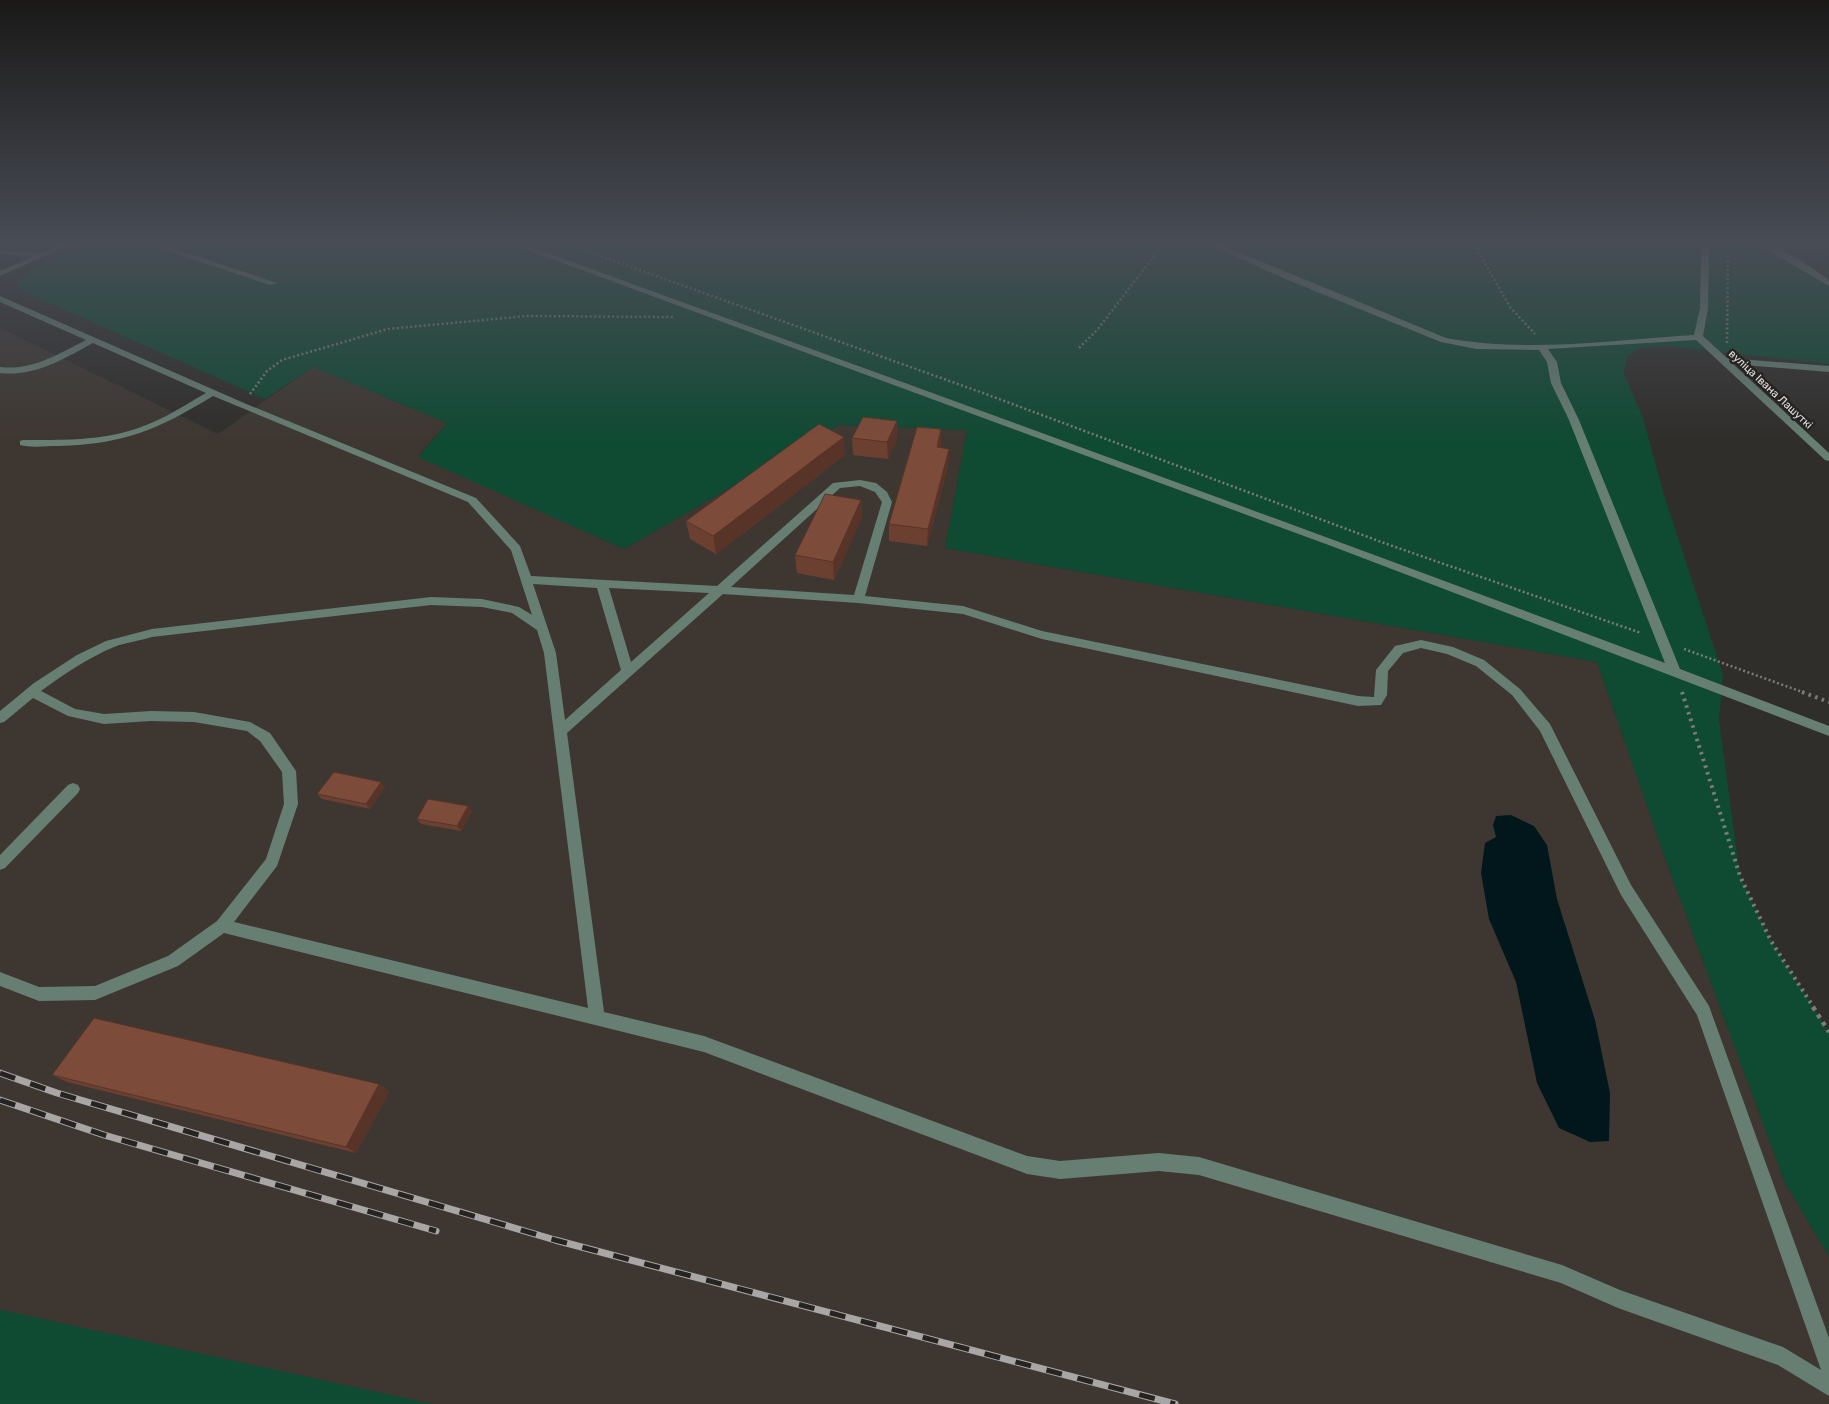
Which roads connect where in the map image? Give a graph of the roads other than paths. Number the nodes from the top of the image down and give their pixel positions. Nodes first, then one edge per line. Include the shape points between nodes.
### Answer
1 (24, 310) edge
2 (695, 310) edge
3 (1368, 310) edge
4 (1704, 310) edge
5 (1698, 337) junction
6 (92, 340) junction
7 (1542, 347) junction
8 (1724, 361) junction
9 (1829, 369) edge
10 (0, 370) edge
11 (212, 393) junction
12 (23, 444) dead end
13 (1829, 458) edge
14 (526, 580) junction
15 (602, 584) junction
16 (720, 590) junction
17 (858, 600) junction
18 (541, 626) junction
19 (628, 672) junction
20 (1675, 672) junction
21 (32, 692) junction
22 (0, 718) edge
23 (561, 731) junction
24 (1829, 731) edge
25 (73, 789) dead end
26 (0, 864) edge
27 (222, 926) junction
28 (0, 979) edge
29 (597, 1018) junction
30 (1829, 1365) edge
31 (1829, 1386) edge

1 - 6 street
2 - 20 street via 1237,507
3 - 7 street via 1444,340 1476,346
4 - 5 street
5 - 7 street
5 - 8 street, вуліца Івана Лашуткі
6 - 10 street via 27,371
6 - 11 street
7 - 20 street via 1552,362 1556,383 1574,420
8 - 9 street
8 - 13 street, вуліца Івана Лашуткі
11 - 12 street via 143,430 86,442
11 - 14 street via 472,500 516,549
14 - 15 street
14 - 18 street
15 - 16 street
15 - 19 street
16 - 17 street
16 - 17 street via 837,485 852,483 871,485 883,491 887,502
16 - 19 street
17 - 30 street via 963,610 1042,635 1358,701 1376,702 1381,695 1382,670 1399,649 1421,644 1449,650 1480,663 1494,674 1516,692 1545,728 1626,890 1703,1011
18 - 21 street via 515,610 498,606 431,601 152,633 111,644 73,664
18 - 23 street via 550,653
19 - 23 street
20 - 24 street
21 - 22 street
21 - 27 street via 72,713 104,719 194,717 250,727 266,737 289,771 291,804 272,862
23 - 29 street
25 - 26 street
27 - 28 street via 173,960 95,993 39,994
27 - 29 street
29 - 31 street via 704,1044 1027,1165 1060,1170 1159,1162 1199,1166 1562,1274 1618,1299 1783,1358

